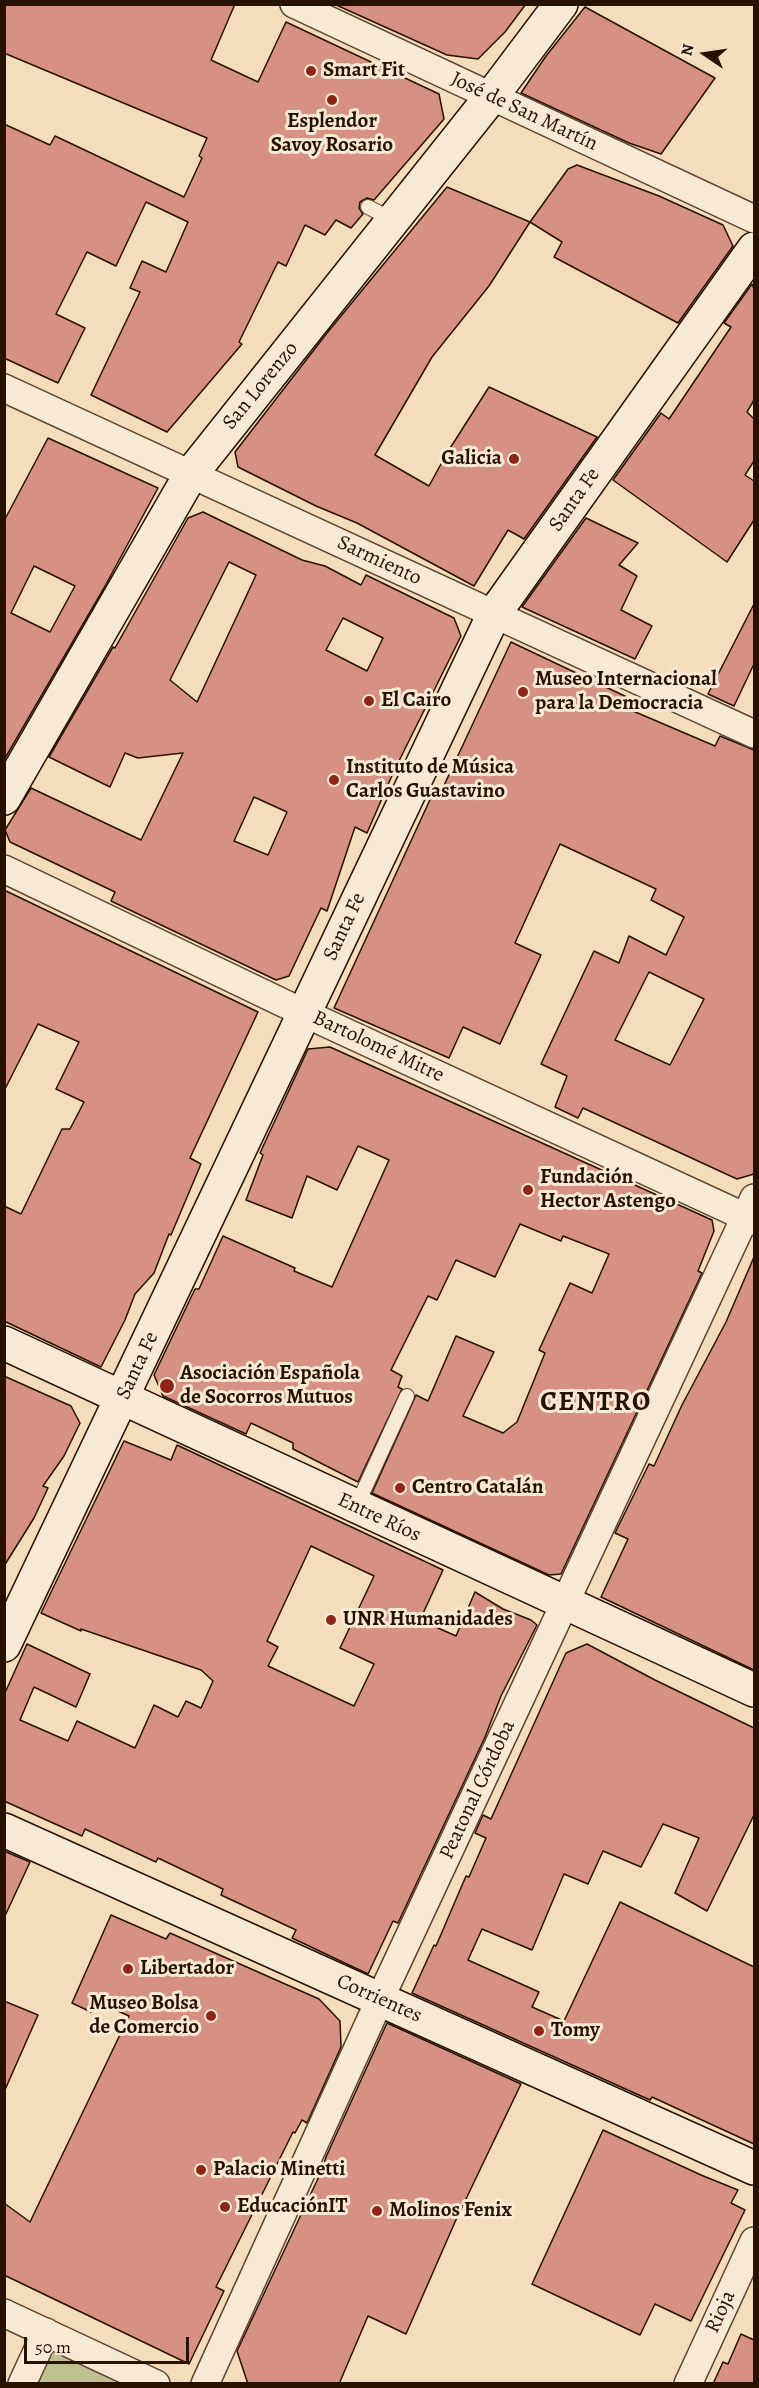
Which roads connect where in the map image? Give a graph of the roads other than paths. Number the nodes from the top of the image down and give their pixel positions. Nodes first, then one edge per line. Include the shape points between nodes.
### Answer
1 (294, 4) edge
2 (561, 4) edge
3 (491, 97) junction
4 (754, 219) edge
5 (754, 249) edge
6 (4, 388) edge
7 (190, 474) junction
8 (494, 614) junction
9 (754, 734) edge
10 (4, 798) edge
11 (4, 869) edge
12 (304, 1013) junction
13 (752, 1212) edge
14 (4, 1343) edge
15 (407, 1396) dead end
16 (122, 1399) junction
17 (356, 1508) junction
18 (565, 1604) junction
19 (4, 1645) edge
20 (754, 1690) edge
21 (4, 1830) edge
22 (380, 1999) junction
23 (754, 2168) edge
24 (754, 2241) edge
25 (4, 2313) edge
26 (46, 2332) junction
27 (22, 2384) edge
28 (156, 2384) edge
29 (205, 2384) edge
30 (688, 2384) edge

1 - 3 street, José de San Martín
2 - 3 main road, San Lorenzo
3 - 4 street, José de San Martín
3 - 7 main road, San Lorenzo via 381,213
5 - 8 main road, Santa Fe
6 - 7 street, Sarmiento
7 - 8 street, Sarmiento
7 - 10 main road, San Lorenzo
8 - 9 street, Sarmiento
8 - 12 main road, Santa Fe
11 - 12 street, Bartolomé Mitre
12 - 13 street, Bartolomé Mitre
12 - 16 main road, Santa Fe
13 - 18 street, Peatonal Córdoba
14 - 16 main road, Entre Ríos
15 - 17 lane
16 - 17 main road, Entre Ríos
16 - 19 main road, Santa Fe
17 - 18 main road, Entre Ríos
18 - 20 main road, Entre Ríos
18 - 22 street, Peatonal Córdoba
21 - 22 main road, Corrientes
22 - 23 main road, Corrientes
22 - 29 street, Peatonal Córdoba
24 - 30 street, Rioja
25 - 26 street
26 - 27 street
26 - 28 street

